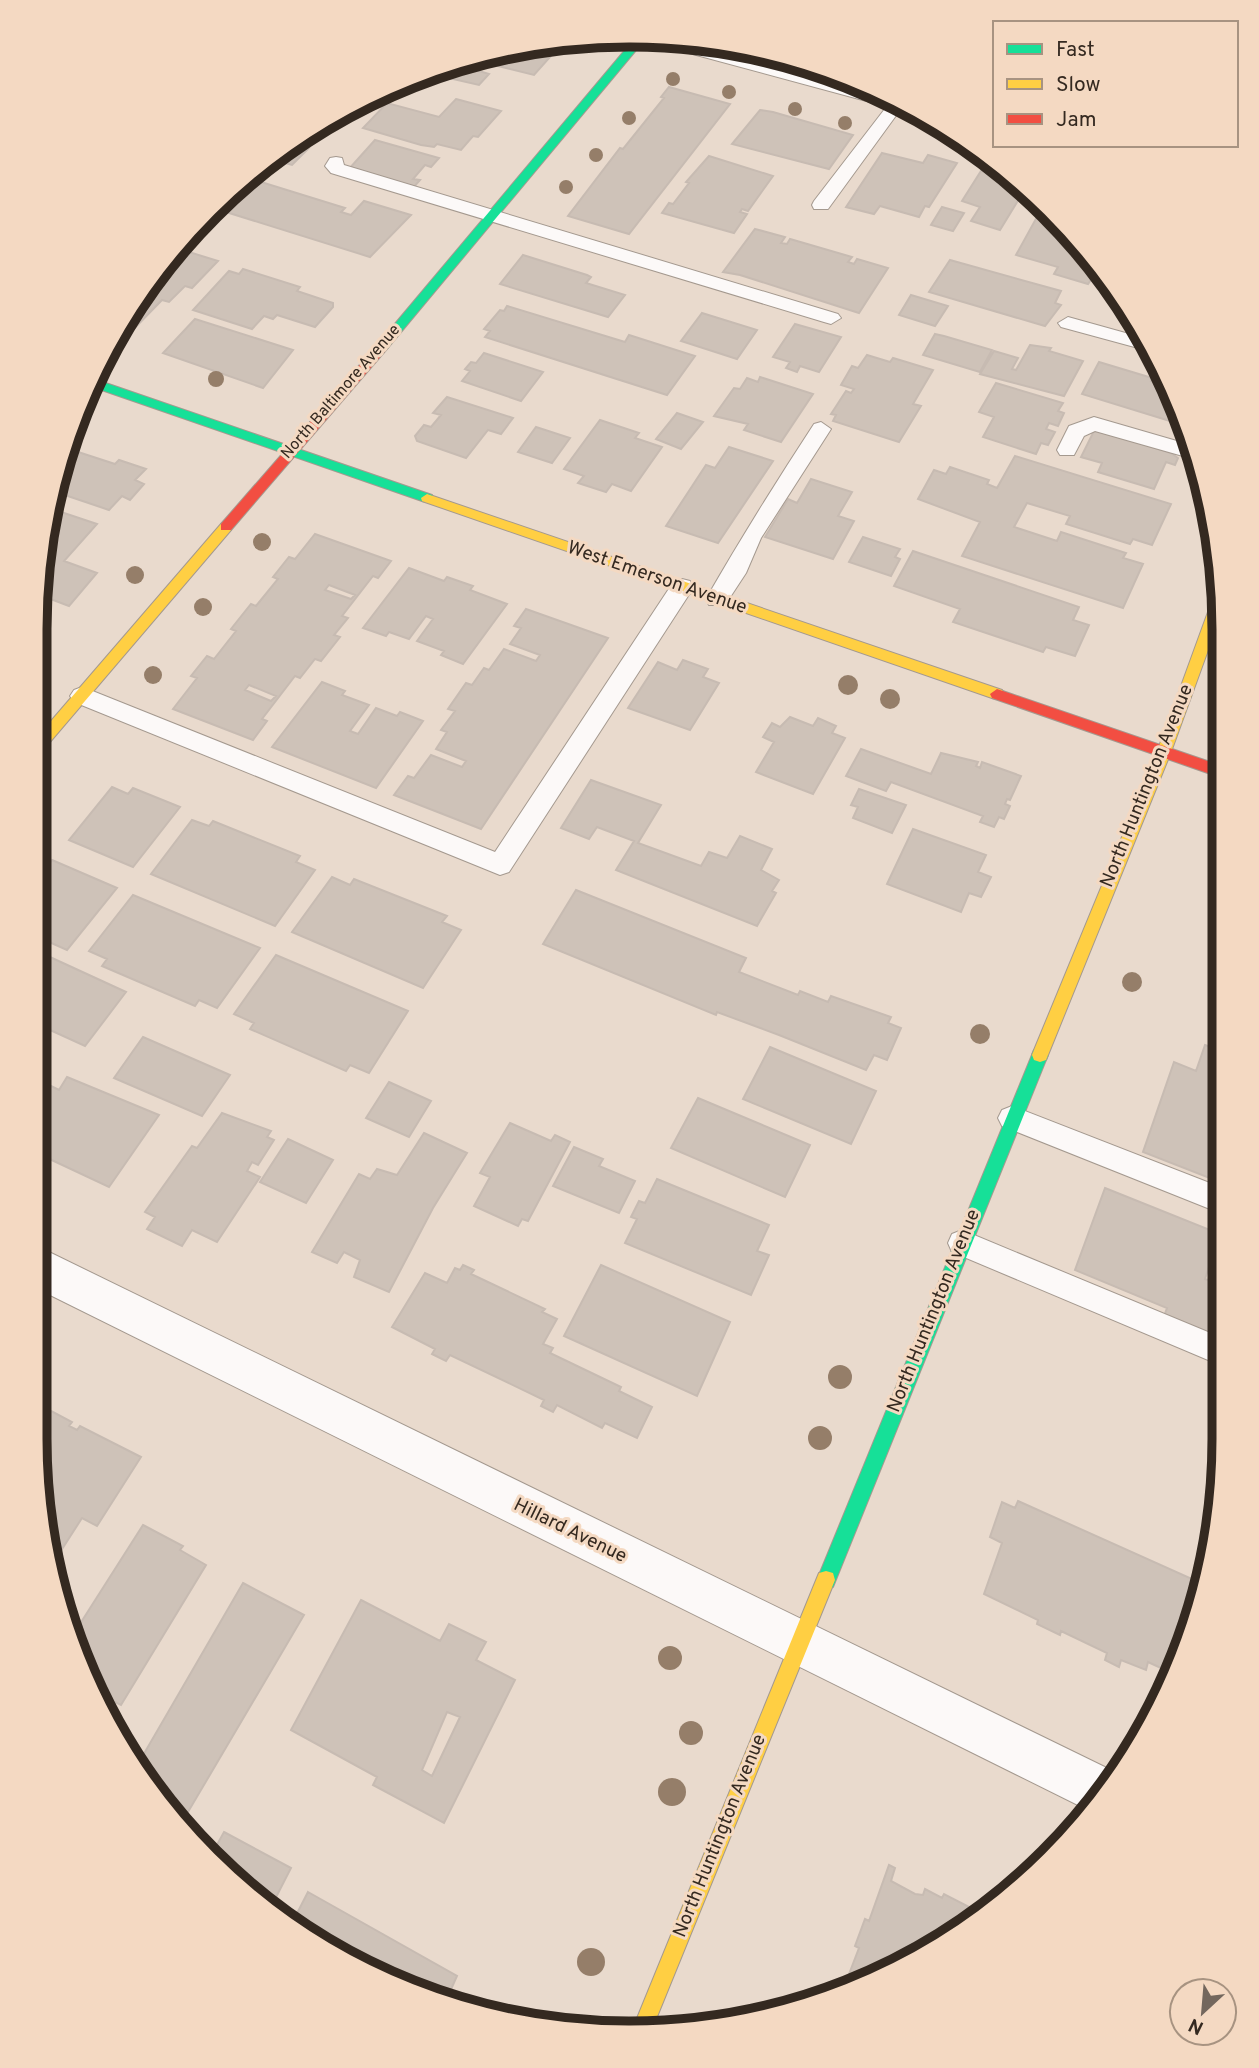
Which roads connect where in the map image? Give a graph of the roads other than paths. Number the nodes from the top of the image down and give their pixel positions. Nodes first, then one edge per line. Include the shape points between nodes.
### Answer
1 (634, 47) edge
2 (723, 55) edge
3 (835, 85) edge
4 (895, 111) edge
5 (336, 162) dead end
6 (821, 205) dead end
7 (494, 216) junction
8 (831, 318) dead end
9 (1068, 323) dead end
10 (1136, 342) edge
11 (101, 385) edge
12 (821, 429) dead end
13 (1067, 450) dead end
14 (1183, 450) edge
15 (290, 451) junction
16 (682, 587) junction
17 (717, 599) junction
18 (1212, 624) edge
19 (82, 696) junction
20 (47, 736) edge
21 (1164, 752) junction
22 (1212, 769) edge
23 (1012, 1118) junction
24 (1212, 1197) edge
25 (962, 1243) junction
26 (47, 1272) edge
27 (1212, 1348) edge
28 (798, 1643) junction
29 (1095, 1788) edge
30 (644, 2021) edge

1 - 7 street, North Baltimore Avenue
2 - 3 street
4 - 6 lane
5 - 7 lane via 337,169
7 - 8 lane
7 - 15 street, North Baltimore Avenue
9 - 10 lane
11 - 15 street, West Emerson Avenue
12 - 17 lane
13 - 14 lane via 1076,431 1094,424
15 - 16 street, West Emerson Avenue
15 - 19 street, North Baltimore Avenue
16 - 17 street, West Emerson Avenue
16 - 19 lane via 500,865
17 - 21 street, West Emerson Avenue
18 - 21 street, North Huntington Avenue
19 - 20 street, North Baltimore Avenue
21 - 22 street, West Emerson Avenue
21 - 23 street, North Huntington Avenue
23 - 24 lane
23 - 25 street, North Huntington Avenue
25 - 27 lane
25 - 28 street, North Huntington Avenue
26 - 28 street, Hillard Avenue
28 - 29 street, Hillard Avenue
28 - 30 street, North Huntington Avenue

